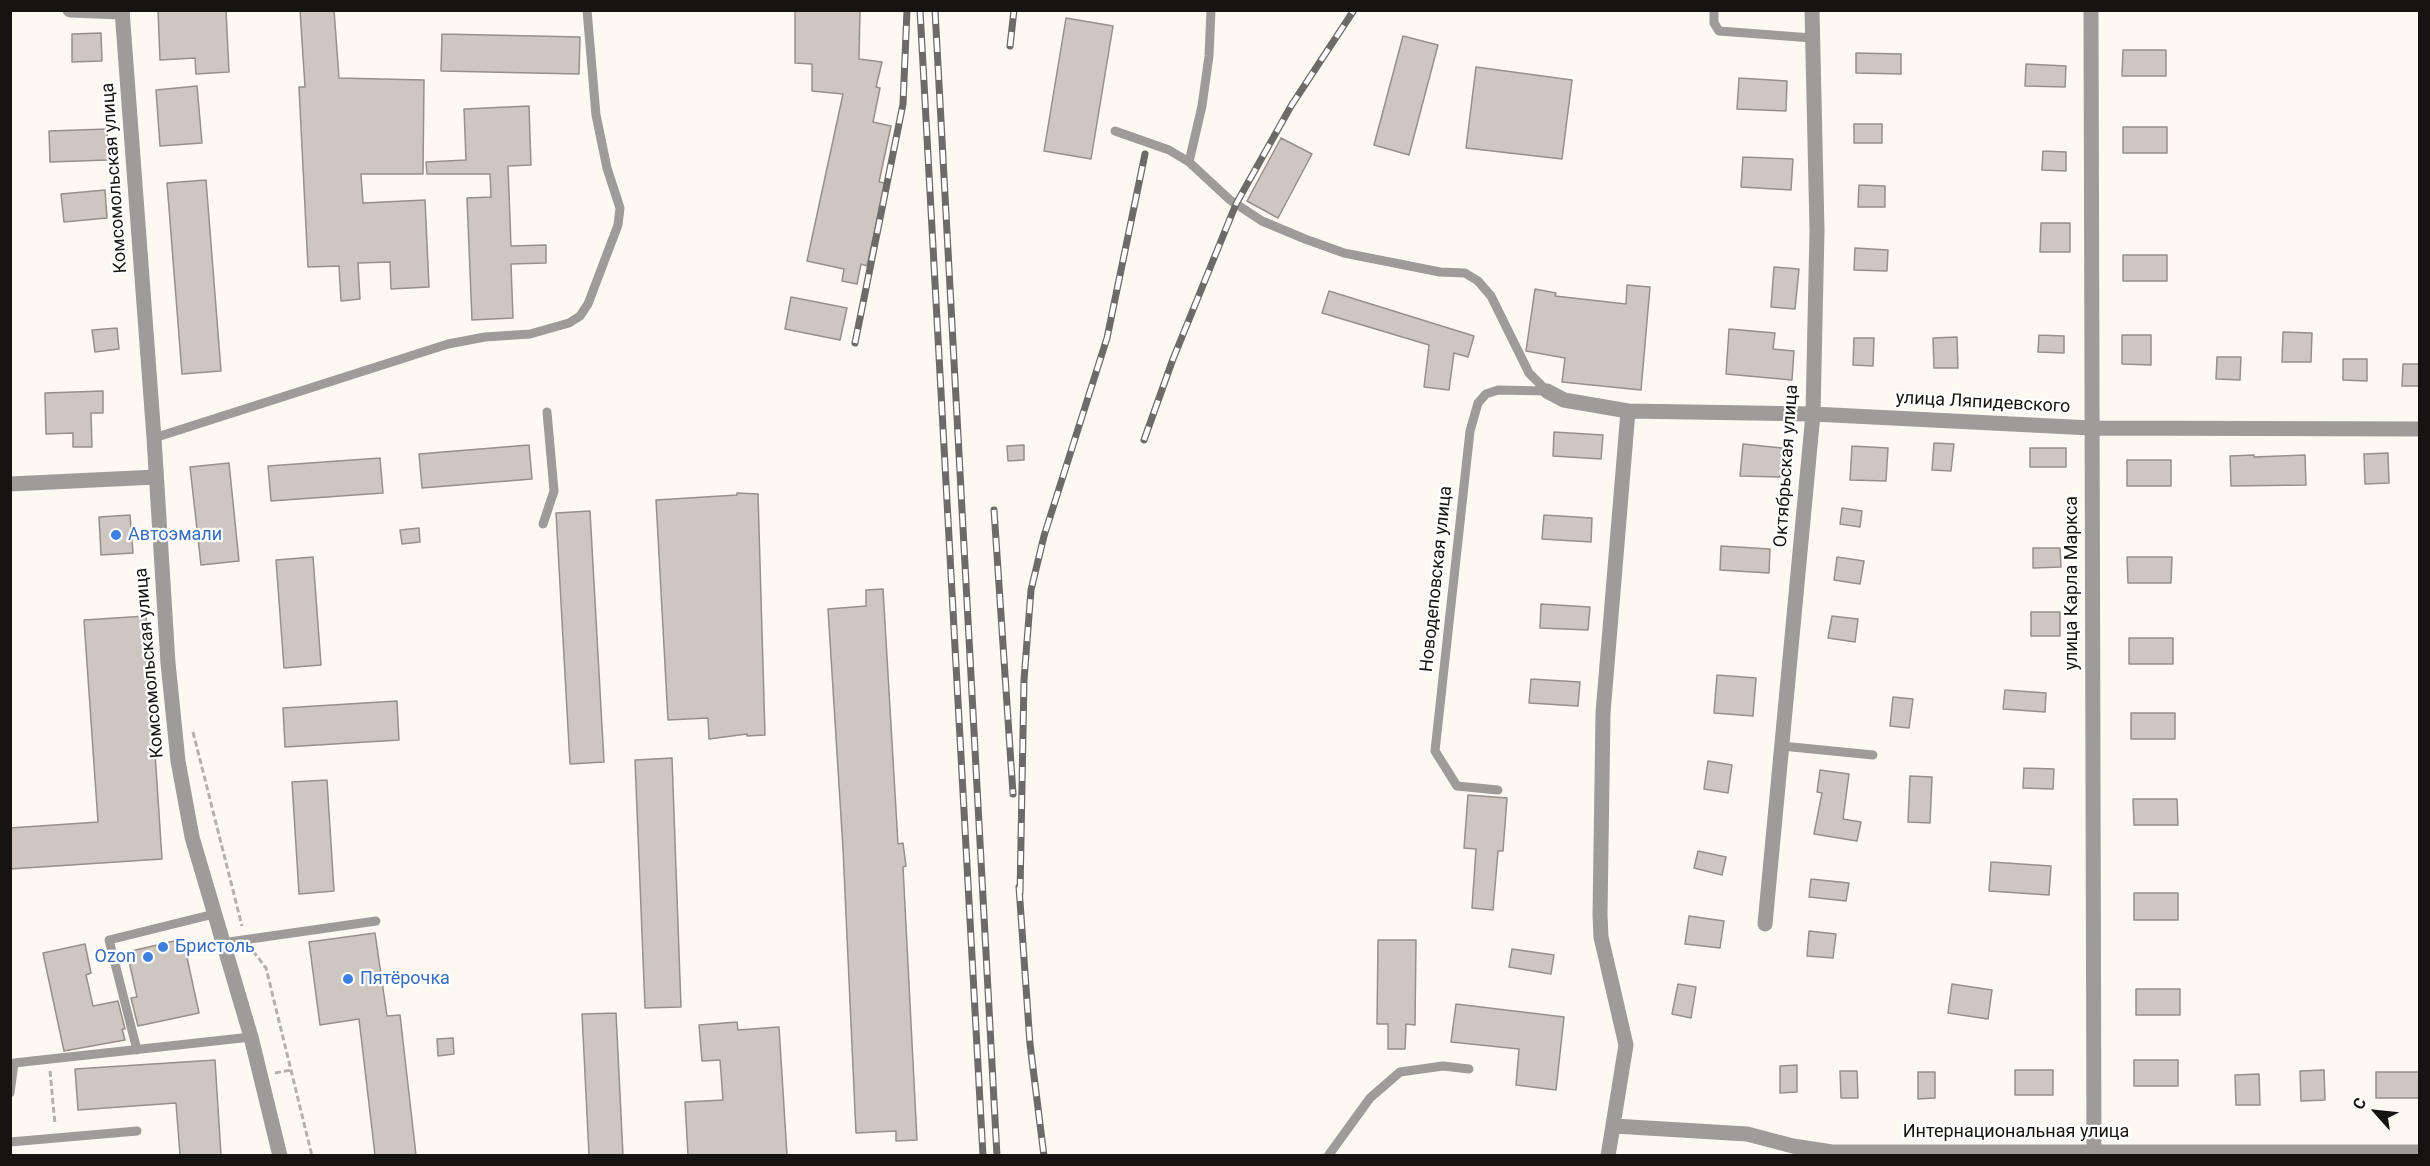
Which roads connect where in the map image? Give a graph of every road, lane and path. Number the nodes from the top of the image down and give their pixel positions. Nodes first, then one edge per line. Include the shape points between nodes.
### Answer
1 (70, 10) edge
2 (587, 10) edge
3 (1211, 10) edge
4 (1714, 10) edge
5 (1812, 10) edge
6 (2091, 10) edge
7 (122, 11) edge
8 (1812, 38) junction
9 (1115, 131) dead end
10 (1189, 162) junction
11 (1547, 391) junction
12 (1628, 411) junction
13 (547, 412) dead end
14 (1813, 414) junction
15 (2091, 428) junction
16 (2420, 429) edge
17 (154, 438) junction
18 (156, 477) junction
19 (10, 484) edge
20 (543, 524) dead end
21 (191, 723) dead end
22 (1782, 746) junction
23 (1873, 755) dead end
24 (1498, 790) dead end
25 (214, 914) junction
26 (376, 921) dead end
27 (1765, 924) dead end
28 (245, 940) junction
29 (222, 944) junction
30 (251, 1037) junction
31 (137, 1050) junction
32 (48, 1059) junction
33 (1469, 1069) dead end
34 (10, 1093) edge
35 (1614, 1126) junction
36 (136, 1131) dead end
37 (56, 1138) junction
38 (10, 1142) edge
39 (2420, 1152) edge
40 (2094, 1154) edge
41 (280, 1155) edge
42 (312, 1155) edge
43 (1328, 1155) edge
44 (1608, 1155) edge

1 - 7 street
2 - 17 lane via 596,115 620,208 618,225 580,316 569,324 530,334 448,344
3 - 10 lane via 1203,106
4 - 8 lane via 1714,23 1719,31
5 - 8 street, Октябрьская улица
6 - 15 street, улица Карла Маркса
7 - 17 street, Комсомольская улица
8 - 14 street, Октябрьская улица via 1816,230
9 - 10 lane via 1169,150
10 - 11 lane via 1230,200 1262,221 1305,239 1344,253 1440,272 1465,273 1478,281 1491,296 1529,373
11 - 12 street, улица Ляпидевского via 1564,400
11 - 24 lane, Новодеповская улица via 1497,390 1486,394 1474,413 1470,431 1435,751 1457,786
12 - 14 street, улица Ляпидевского
12 - 35 street via 1603,725 1600,915 1626,1045
13 - 20 lane via 554,491
14 - 15 street, улица Ляпидевского
14 - 22 street, Октябрьская улица
15 - 16 street, улица Ляпидевского
15 - 40 street, улица Карла Маркса
17 - 18 street, Комсомольская улица
18 - 19 street
18 - 25 street, Комсомольская улица via 178,761 192,837
21 - 28 path
22 - 23 lane
22 - 27 street, Октябрьская улица
25 - 29 street, Комсомольская улица
25 - 31 lane via 109,940
26 - 28 lane
28 - 29 lane
28 - 42 path via 266,969
29 - 30 street, Комсомольская улица
30 - 31 lane
30 - 41 street, Комсомольская улица
31 - 32 lane
32 - 34 lane via 14,1063
32 - 37 path
33 - 43 lane via 1443,1066 1400,1072 1370,1098
35 - 40 street, Интернациональная улица via 1747,1134 1832,1152
35 - 44 street
36 - 37 lane
37 - 38 lane
39 - 40 street, Интернациональная улица

